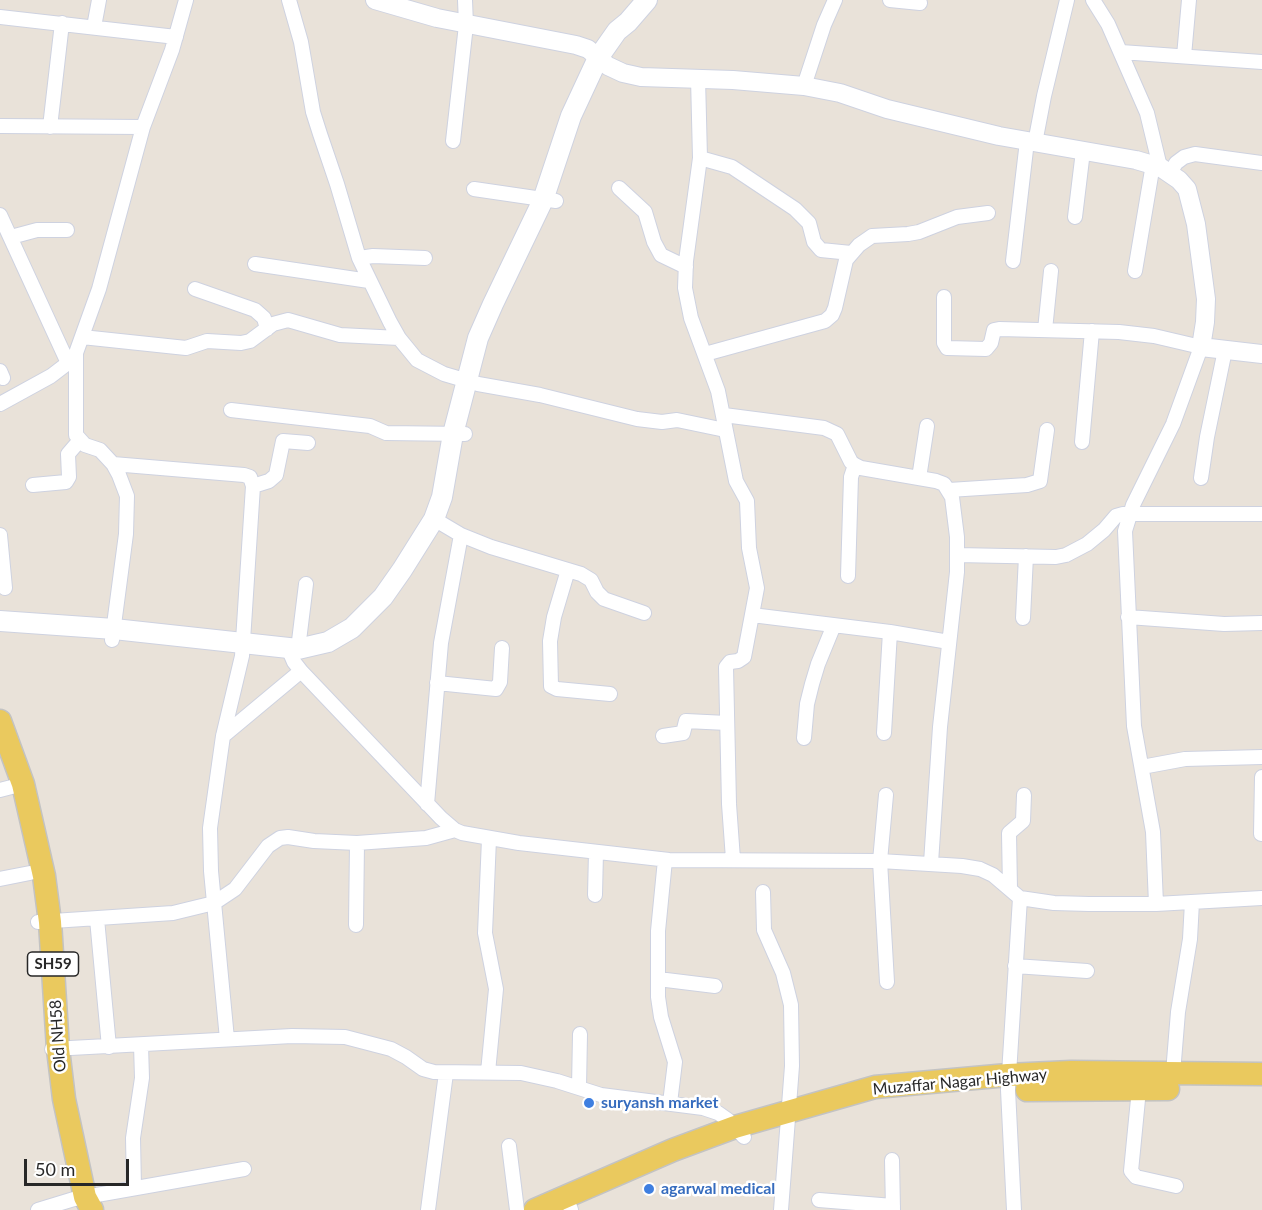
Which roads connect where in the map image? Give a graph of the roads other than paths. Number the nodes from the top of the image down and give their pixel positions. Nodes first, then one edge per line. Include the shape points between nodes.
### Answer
1 (99, 0) edge
2 (186, 0) edge
3 (288, 0) edge
4 (375, 0) edge
5 (465, 0) edge
6 (647, 0) edge
7 (834, 0) edge
8 (890, 0) edge
9 (1067, 0) edge
10 (1093, 0) edge
11 (1189, 0) edge
12 (920, 3) dead end
13 (0, 17) edge
14 (62, 23) junction
15 (466, 25) junction
16 (94, 27) junction
17 (176, 37) junction
18 (1121, 52) junction
19 (1184, 56) junction
20 (603, 62) junction
21 (1262, 62) edge
22 (698, 78) junction
23 (804, 86) junction
24 (0, 126) edge
25 (50, 127) junction
26 (143, 127) junction
27 (453, 141) dead end
28 (1031, 142) junction
29 (1083, 151) junction
30 (700, 158) junction
31 (1262, 163) edge
32 (1161, 168) junction
33 (619, 188) dead end
34 (474, 189) dead end
35 (550, 200) junction
36 (988, 213) dead end
37 (0, 215) edge
38 (1075, 217) dead end
39 (66, 230) dead end
40 (12, 241) junction
41 (0, 251) edge
42 (851, 253) junction
43 (359, 258) junction
44 (424, 258) dead end
45 (1013, 261) dead end
46 (255, 264) dead end
47 (686, 267) junction
48 (1051, 271) dead end
49 (1134, 272) dead end
50 (369, 281) junction
51 (195, 289) dead end
52 (944, 297) dead end
53 (267, 329) junction
54 (1045, 330) junction
55 (1092, 331) junction
56 (82, 337) junction
57 (399, 338) junction
58 (1201, 347) junction
59 (1225, 350) junction
60 (705, 354) junction
61 (1262, 354) edge
62 (72, 358) junction
63 (472, 383) junction
64 (0, 404) edge
65 (231, 410) dead end
66 (724, 416) junction
67 (927, 426) dead end
68 (724, 430) junction
69 (1047, 430) dead end
70 (459, 434) junction
71 (80, 440) junction
72 (1082, 442) dead end
73 (308, 443) dead end
74 (113, 464) junction
75 (855, 465) junction
76 (919, 478) junction
77 (1201, 478) dead end
78 (33, 485) dead end
79 (253, 486) junction
80 (949, 490) junction
81 (1129, 513) junction
82 (1262, 514) edge
83 (438, 522) junction
84 (0, 535) edge
85 (461, 535) junction
86 (957, 555) junction
87 (1026, 556) junction
88 (567, 570) junction
89 (848, 576) dead end
90 (306, 584) dead end
91 (5, 588) dead end
92 (644, 613) dead end
93 (752, 615) junction
94 (1128, 617) junction
95 (1023, 618) dead end
96 (0, 621) edge
97 (1262, 623) edge
98 (834, 625) junction
99 (890, 632) junction
100 (0, 634) edge
101 (113, 634) junction
102 (949, 642) junction
103 (502, 648) dead end
104 (242, 649) junction
105 (295, 658) junction
106 (437, 683) junction
107 (610, 694) dead end
108 (0, 721) edge
109 (727, 723) junction
110 (884, 733) dead end
111 (223, 736) junction
112 (663, 736) dead end
113 (804, 738) dead end
114 (1262, 757) edge
115 (0, 759) edge
116 (1142, 767) junction
117 (1262, 777) edge
118 (11, 788) edge
119 (886, 795) dead end
120 (1024, 795) dead end
121 (427, 804) junction
122 (455, 830) junction
123 (1261, 834) edge
124 (489, 839) junction
125 (357, 843) junction
126 (596, 852) junction
127 (733, 859) junction
128 (665, 860) junction
129 (880, 861) junction
130 (931, 863) junction
131 (30, 873) junction
132 (0, 879) edge
133 (763, 892) dead end
134 (1015, 893) junction
135 (595, 895) dead end
136 (1262, 898) edge
137 (1192, 902) junction
138 (214, 903) junction
139 (1156, 904) junction
140 (97, 920) junction
141 (44, 922) junction
142 (356, 925) dead end
143 (1016, 966) junction
144 (1087, 970) dead end
145 (658, 979) junction
146 (887, 982) dead end
147 (715, 986) dead end
148 (580, 1034) dead end
149 (227, 1039) junction
150 (141, 1045) junction
151 (109, 1047) junction
152 (52, 1049) junction
153 (488, 1072) junction
154 (446, 1073) junction
155 (1173, 1073) junction
156 (1262, 1074) edge
157 (1008, 1083) junction
158 (579, 1088) junction
159 (1139, 1089) junction
160 (1262, 1089) edge
161 (670, 1103) junction
162 (787, 1119) junction
163 (740, 1132) junction
164 (509, 1146) dead end
165 (892, 1160) dead end
166 (244, 1169) dead end
167 (1176, 1186) dead end
168 (134, 1188) junction
169 (819, 1200) dead end
170 (83, 1204) edge
171 (893, 1208) edge
172 (568, 1209) edge
173 (38, 1210) edge
174 (428, 1210) edge
175 (517, 1210) edge
176 (535, 1210) edge
177 (781, 1210) edge
178 (1014, 1210) edge

1 - 16 street
2 - 17 street
3 - 43 street via 320,134
4 - 15 street
5 - 15 street
6 - 20 main road
7 - 23 street
8 - 12 street
9 - 28 street
10 - 18 street
11 - 19 street
13 - 14 street
14 - 16 street
14 - 25 street
15 - 20 street via 576,45
15 - 27 street
16 - 17 street
17 - 26 street
18 - 19 street
18 - 32 street via 1147,113
19 - 21 street
20 - 22 street via 641,77
20 - 35 main road
22 - 23 street
22 - 30 street
23 - 28 street via 951,126
24 - 25 street
25 - 26 street
26 - 56 street
28 - 29 street
28 - 45 street
29 - 32 street
29 - 38 street
30 - 42 street via 732,167 795,209 809,223 814,242 821,250
30 - 47 street
31 - 32 street via 1195,154
32 - 49 street
32 - 58 street via 1186,189 1196,224 1206,299
33 - 47 street via 645,212 661,255
34 - 35 street
35 - 63 main road
36 - 42 street via 957,217 908,234 872,236
37 - 40 street
39 - 40 street via 37,230
40 - 41 street
40 - 62 street
42 - 60 street via 832,315 825,321
43 - 44 street
43 - 50 street
46 - 50 street
47 - 60 street via 685,288 691,318
48 - 54 street
50 - 57 street
51 - 53 street via 255,310 264,318
52 - 54 street via 947,348 986,349 996,329
53 - 56 street via 250,341 207,341 186,348
53 - 57 street via 288,320 340,335
54 - 55 street
55 - 58 street via 1154,336
55 - 72 street
56 - 62 street
57 - 63 street via 423,364
58 - 59 street
58 - 81 street via 1173,424
59 - 61 street
59 - 77 street
60 - 66 street
62 - 64 street
62 - 71 street via 75,429
63 - 68 street via 637,419 677,420
63 - 70 main road
65 - 70 street via 370,426 386,433
66 - 68 street
66 - 75 street via 830,430
67 - 76 street
68 - 93 street via 736,481 747,501 749,548 757,588
69 - 80 street via 1040,481
70 - 83 main road via 454,501
71 - 74 street via 100,450
71 - 78 street via 68,454 66,482
73 - 79 street via 283,441 276,475
74 - 79 street via 244,475 250,477
74 - 101 street via 127,496 128,512
75 - 76 street
75 - 89 street via 851,477
76 - 80 street via 944,484
79 - 104 street
80 - 86 street via 954,506
81 - 82 street
81 - 87 street via 1116,516 1087,544 1066,555
81 - 94 street via 1124,543
83 - 85 street
83 - 105 main road via 413,577 360,638 333,654
84 - 91 street
85 - 88 street
85 - 106 street
86 - 87 street
86 - 102 street
87 - 95 street
88 - 92 street via 587,577 604,599
88 - 107 street via 550,641 551,686
90 - 105 street
93 - 98 street
93 - 109 street via 744,657 730,662 726,668
94 - 97 street via 1214,624
94 - 116 street via 1134,726
96 - 101 main road
98 - 99 street
98 - 113 street via 812,684
99 - 102 street
99 - 110 street
100 - 101 main road
101 - 104 main road
102 - 130 street
103 - 106 street via 496,689
104 - 105 main road
104 - 111 street
105 - 111 street
105 - 121 street
106 - 121 street
108 - 118 main road, Old NH58 / SH59
109 - 112 street via 686,721 683,734
109 - 127 street
111 - 138 street via 210,828
114 - 116 street via 1185,759
115 - 118 main road, Old NH58 / SH59
116 - 139 street via 1153,832
117 - 123 street
118 - 131 main road, Old NH58 / SH59
118 - 141 main road, Old NH58 / SH59 via 44,876
119 - 129 street
120 - 134 street via 1023,821 1009,833
121 - 122 street
122 - 124 street
122 - 125 street via 426,838
124 - 126 street
124 - 153 street via 485,933 496,989
125 - 138 street via 280,838 268,846 235,889
125 - 142 street
126 - 128 street
126 - 135 street
127 - 128 street
127 - 129 street
128 - 145 street
129 - 130 street
129 - 146 street
130 - 134 street via 980,869
131 - 132 street
131 - 141 main road, Old NH58 / SH59
133 - 162 street via 764,930 783,973 791,1005 792,1066
134 - 139 street via 1054,903
134 - 143 street
136 - 137 street
137 - 139 street
137 - 155 street
138 - 140 street via 173,913
138 - 149 street
140 - 141 street
140 - 151 street
141 - 152 main road, Old NH58 / SH59
143 - 144 street
143 - 157 street
145 - 147 street
145 - 161 street via 661,1017 675,1062
148 - 158 street
149 - 150 street
149 - 154 street via 345,1037 391,1049 423,1070
150 - 151 street
150 - 168 street via 142,1078 133,1138
151 - 152 street
152 - 170 main road, Old NH58 / SH59
153 - 154 street
153 - 158 street via 539,1076
154 - 174 street
155 - 156 main road, Muzaffar Nagar Highway
155 - 157 main road, Muzaffar Nagar Highway via 1071,1072
157 - 159 main road, Muzaffar Nagar Highway
157 - 162 main road, Muzaffar Nagar Highway via 877,1099
157 - 178 street
158 - 161 street via 612,1097
159 - 160 main road, Muzaffar Nagar Highway
159 - 167 street via 1131,1171 1136,1177
161 - 163 street via 718,1113
162 - 163 main road, Muzaffar Nagar Highway
162 - 177 street
163 - 172 main road, Muzaffar Nagar Highway
163 - 176 main road, Muzaffar Nagar Highway via 673,1150
164 - 175 street
165 - 171 street
166 - 168 street
168 - 170 street
169 - 171 street
170 - 173 street

